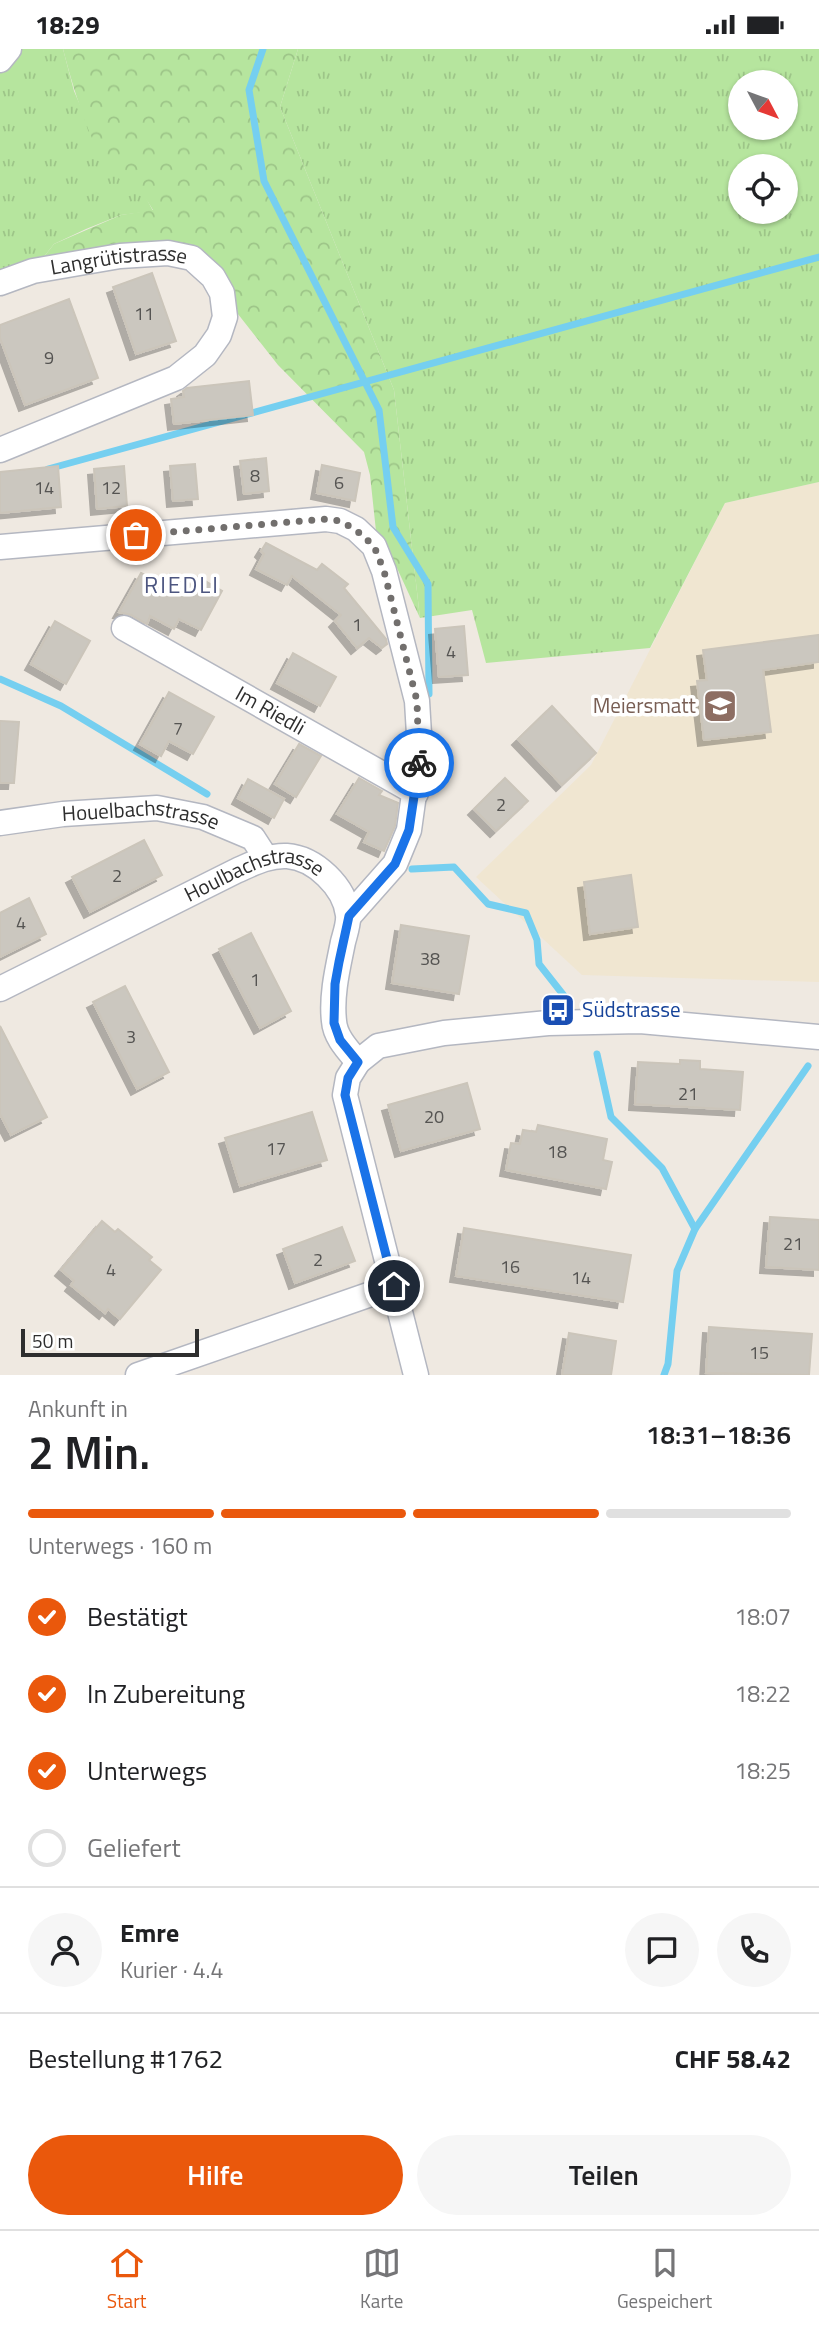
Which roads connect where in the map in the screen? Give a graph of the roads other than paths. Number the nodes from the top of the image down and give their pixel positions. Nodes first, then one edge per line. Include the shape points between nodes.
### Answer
1 (9, 49) edge
2 (0, 60) edge
3 (0, 283) edge
4 (0, 450) edge
5 (0, 547) edge
6 (124, 628) dead end
7 (416, 793) junction
8 (0, 823) edge
9 (266, 858) junction
10 (349, 916) junction
11 (0, 989) edge
12 (819, 1037) edge
13 (358, 1062) junction
14 (394, 1286) junction
15 (138, 1375) edge
16 (416, 1375) edge

1 - 2 street
3 - 4 street, Langrütistrasse via 46,269 168,253 192,258 213,277 222,293 225,317 205,355 176,378
5 - 7 street via 326,519 356,530 374,546 384,571 417,701 420,751
6 - 7 street, Im Riedli
7 - 10 street via 409,830 395,864
8 - 9 street, Houelbachstrasse via 157,809 203,817 253,838
9 - 10 street, Houlbachstrasse via 288,856 324,872
9 - 11 street, Houlbachstrasse
10 - 13 street via 335,984 334,1023 340,1040
12 - 13 street via 652,1022 548,1023 444,1033 379,1046
13 - 14 street via 345,1095
14 - 15 street
14 - 16 street

